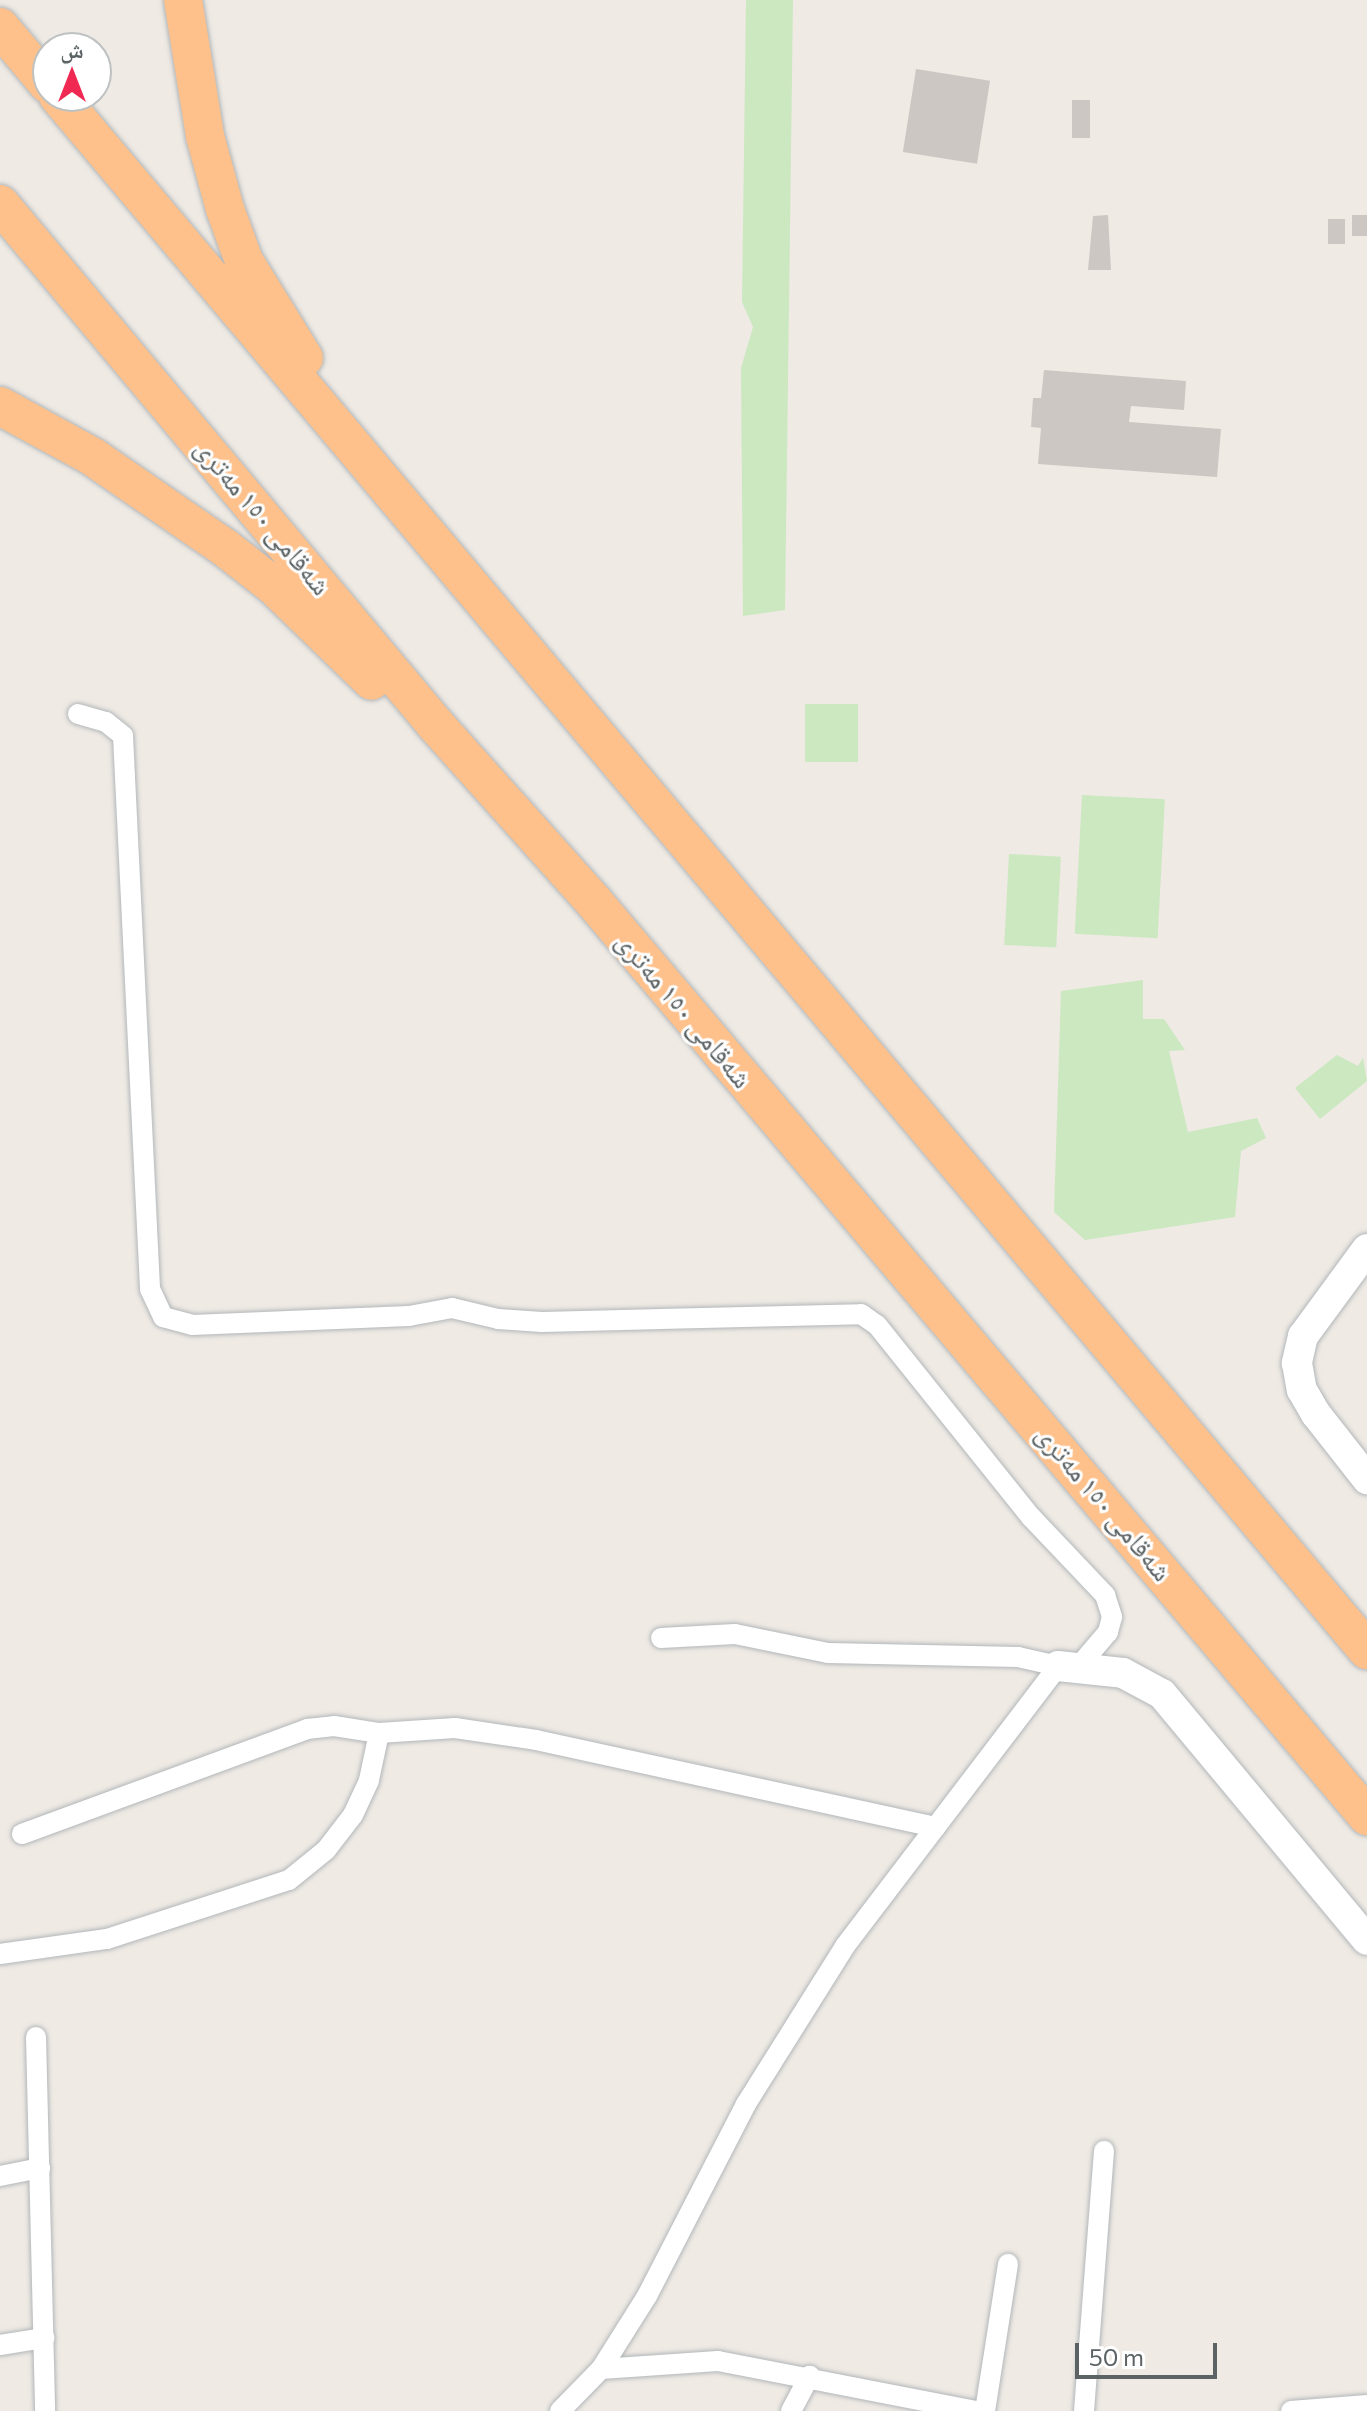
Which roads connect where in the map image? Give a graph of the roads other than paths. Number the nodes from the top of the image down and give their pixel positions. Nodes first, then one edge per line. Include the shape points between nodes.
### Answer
1 (183, 0) edge
2 (0, 27) edge
3 (32, 65) edge
4 (71, 112) edge
5 (0, 204) edge
6 (0, 406) edge
7 (365, 460) junction
8 (78, 714) dead end
9 (595, 903) junction
10 (1367, 1249) edge
11 (1367, 1479) edge
12 (661, 1638) dead end
13 (1367, 1650) edge
14 (1069, 1666) junction
15 (379, 1733) junction
16 (1367, 1816) edge
17 (936, 1827) junction
18 (22, 1834) dead end
19 (1367, 1940) edge
20 (0, 1954) edge
21 (36, 2037) dead end
22 (1104, 2151) dead end
23 (40, 2168) junction
24 (0, 2176) edge
25 (1008, 2264) dead end
26 (44, 2338) junction
27 (0, 2345) edge
28 (601, 2369) junction
29 (810, 2376) junction
30 (1367, 2405) edge
31 (45, 2411) edge
32 (560, 2411) edge
33 (791, 2411) edge
34 (976, 2411) edge
35 (985, 2411) edge
36 (1084, 2411) edge
37 (1291, 2411) edge

1 - 7 highway via 205,136 244,261
2 - 3 highway
4 - 7 highway
5 - 9 highway, شەقامی ١٥٠ مەتری via 435,724
6 - 9 highway via 93,457 274,586
7 - 13 highway
8 - 14 street via 106,722 123,736 150,1289 163,1317 192,1325 409,1316 452,1308 512,1321 828,1313 870,1317 1031,1517 1105,1595 1112,1617 1108,1632
9 - 16 highway, شەقامی ١٥٠ مەتری
10 - 11 street via 1303,1336 1297,1363 1302,1390 1316,1414
12 - 14 street via 735,1634 828,1653 1018,1657
14 - 17 street
14 - 19 street via 1123,1673 1178,1708
15 - 17 street via 455,1728 536,1740
15 - 18 street via 334,1726 307,1729
15 - 20 street via 369,1780 353,1815 326,1850 289,1880 107,1939
17 - 28 street via 845,1946 746,2104 647,2296
21 - 23 street
22 - 36 street
23 - 24 street
23 - 26 street
25 - 35 street
26 - 27 street
26 - 31 street
28 - 29 street via 718,2361
28 - 32 street
29 - 33 street
29 - 34 street
30 - 37 street

